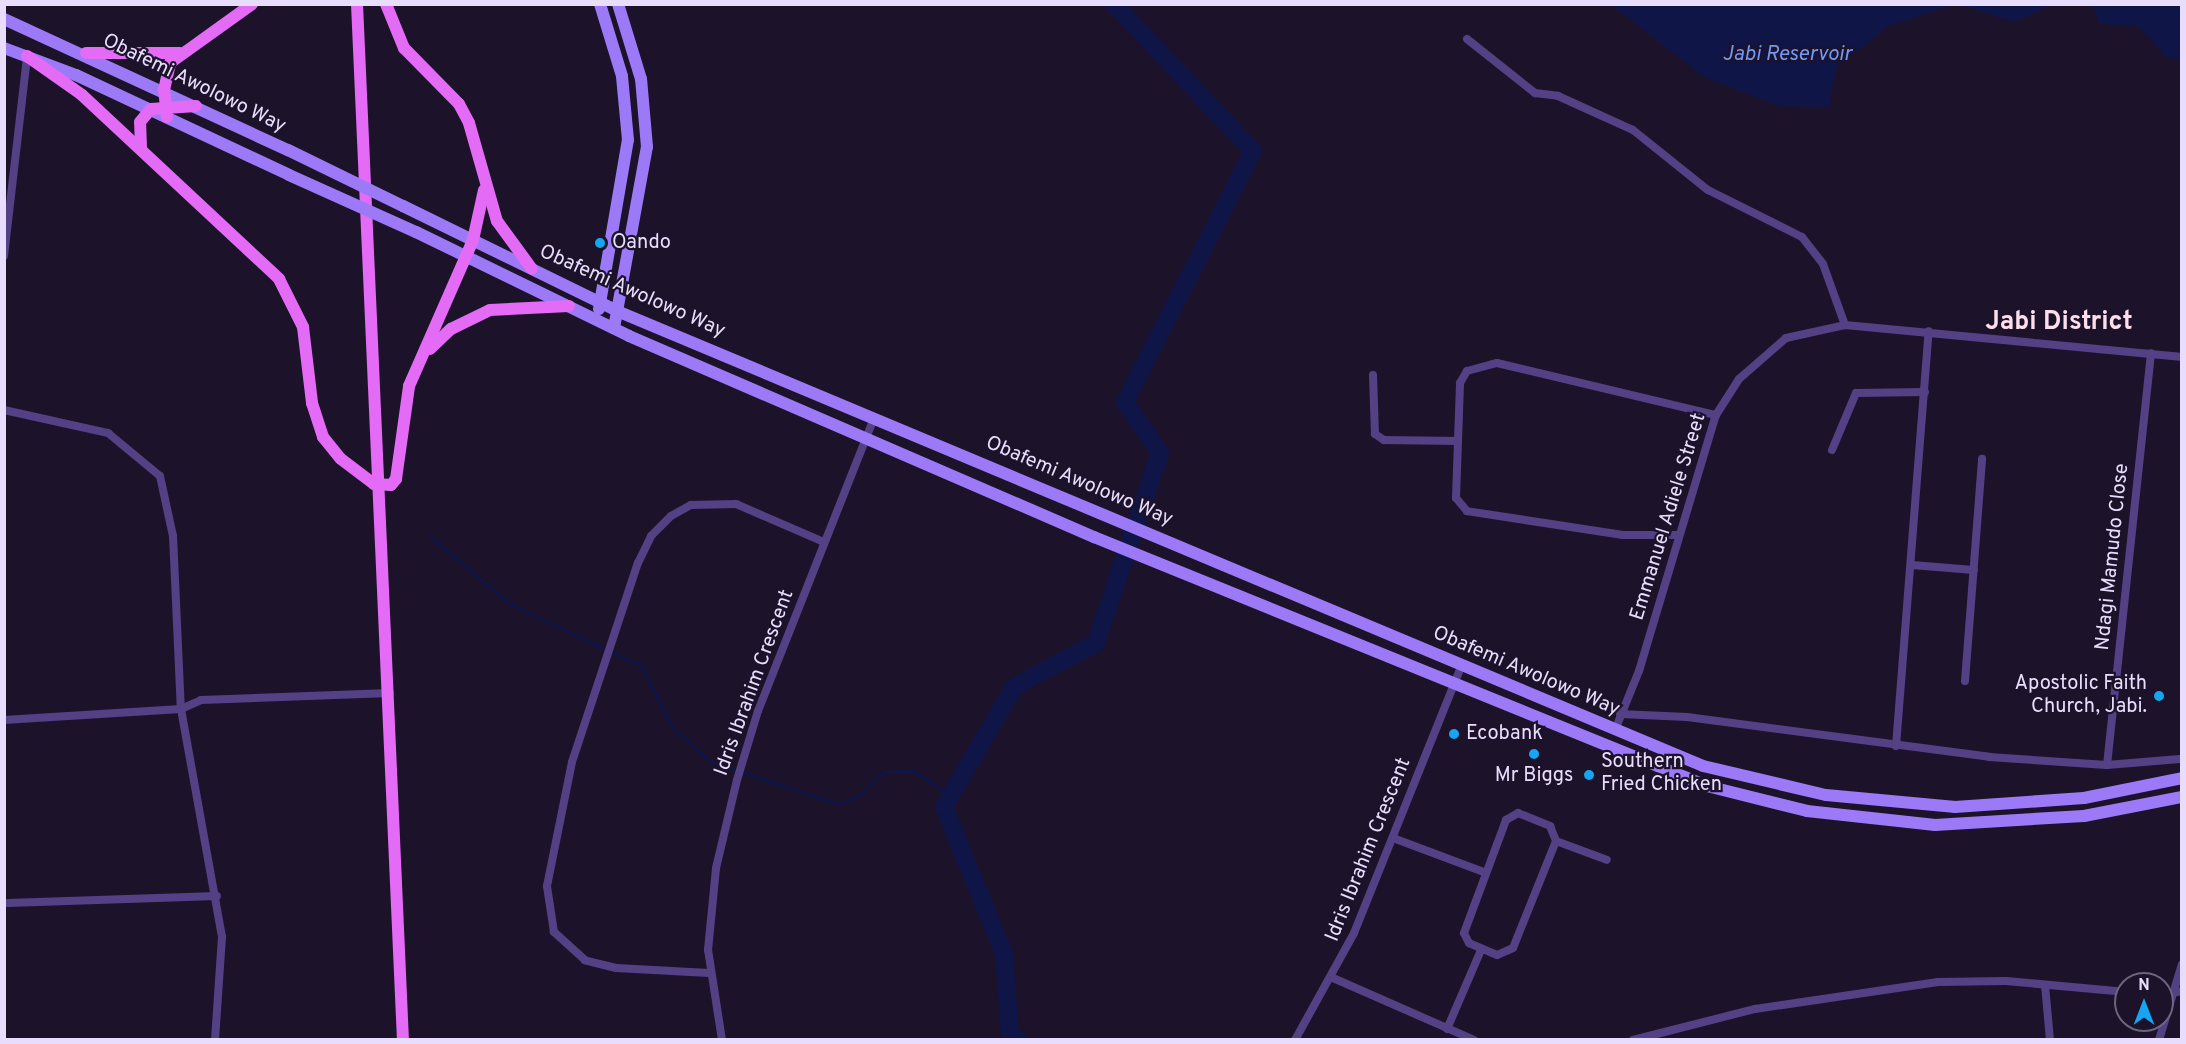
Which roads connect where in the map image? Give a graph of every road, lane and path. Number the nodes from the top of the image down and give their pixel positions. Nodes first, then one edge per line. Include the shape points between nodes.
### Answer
1 (252, 4) edge
2 (357, 4) edge
3 (386, 4) edge
4 (600, 4) edge
5 (618, 4) edge
6 (4, 19) edge
7 (1467, 39) dead end
8 (4, 48) edge
9 (86, 53) junction
10 (180, 53) junction
11 (27, 56) junction
12 (164, 90) junction
13 (196, 106) junction
14 (151, 109) junction
15 (166, 111) junction
16 (141, 148) junction
17 (484, 190) junction
18 (472, 240) junction
19 (4, 256) edge
20 (466, 257) junction
21 (532, 269) junction
22 (600, 303) junction
23 (569, 306) junction
24 (617, 311) junction
25 (598, 320) junction
26 (1845, 325) junction
27 (614, 328) junction
28 (1929, 331) junction
29 (2151, 353) junction
30 (422, 355) junction
31 (2181, 357) edge
32 (1373, 375) dead end
33 (1925, 392) junction
34 (4, 410) edge
35 (1716, 415) junction
36 (874, 418) junction
37 (867, 437) junction
38 (1458, 441) junction
39 (1832, 450) dead end
40 (1982, 459) dead end
41 (381, 486) junction
42 (1678, 535) junction
43 (824, 542) junction
44 (1912, 565) junction
45 (1974, 570) junction
46 (1461, 667) junction
47 (1965, 681) dead end
48 (1454, 684) junction
49 (390, 693) junction
50 (181, 709) junction
51 (1620, 714) junction
52 (4, 720) edge
53 (1615, 730) junction
54 (1896, 746) junction
55 (2180, 759) dead end
56 (2107, 765) junction
57 (2178, 778) edge
58 (2177, 799) edge
59 (1393, 838) junction
60 (1556, 841) junction
61 (1607, 860) dead end
62 (1485, 873) junction
63 (217, 896) junction
64 (8, 903) dead end
65 (1481, 950) junction
66 (2181, 964) edge
67 (709, 973) junction
68 (1333, 978) junction
69 (2045, 985) junction
70 (2179, 990) edge
71 (2114, 991) edge
72 (1447, 1029) junction
73 (215, 1040) edge
74 (403, 1040) edge
75 (722, 1040) edge
76 (1295, 1040) edge
77 (1474, 1040) edge
78 (1633, 1040) edge
79 (2050, 1040) edge
80 (2159, 1040) edge

1 - 10 main road via 211,38
2 - 41 main road
3 - 17 main road via 404,48 459,104 469,123
4 - 22 main road via 622,76 628,140
5 - 24 main road via 641,79 647,147
6 - 9 main road, Obafemi Awolowo Way
7 - 26 street via 1535,93 1558,96 1632,129 1708,190 1802,237 1823,264
8 - 11 main road
9 - 10 main road via 139,57
9 - 12 main road, Obafemi Awolowo Way
10 - 12 main road via 170,63
11 - 14 main road
11 - 16 main road via 69,84
11 - 19 street
12 - 13 main road, Obafemi Awolowo Way
12 - 15 main road
13 - 15 main road
13 - 18 main road, Obafemi Awolowo Way, bridge
14 - 15 main road
14 - 16 main road via 140,122
15 - 20 main road, Obafemi Awolowo Way, bridge via 289,175
16 - 41 main road via 279,279 303,327 312,403 323,437 348,465
17 - 18 main road
17 - 21 main road via 506,238
18 - 20 main road
18 - 21 main road, Obafemi Awolowo Way
20 - 23 main road, Obafemi Awolowo Way
20 - 30 main road
21 - 22 main road, Obafemi Awolowo Way
22 - 24 main road, Obafemi Awolowo Way
22 - 25 main road
23 - 25 main road, Obafemi Awolowo Way
23 - 30 main road via 490,310 451,329
24 - 27 main road
24 - 36 main road, Obafemi Awolowo Way
25 - 27 main road, Obafemi Awolowo Way
26 - 28 street, Emmanuel Adiele Street
26 - 35 street, Emmanuel Adiele Street via 1786,338 1739,379
27 - 37 main road, Obafemi Awolowo Way
28 - 29 street, Emmanuel Adiele Street
28 - 33 street
29 - 31 street, Emmanuel Adiele Street
29 - 56 street, Ndagi Mamudo Close
30 - 41 main road via 405,405 396,479
32 - 38 street via 1375,434 1384,440
33 - 39 street via 1856,393
33 - 44 street
34 - 50 street via 108,433 160,476 173,536
35 - 38 street via 1497,363 1479,364 1467,370 1460,383
35 - 42 street, Emmanuel Adiele Street
36 - 37 street, Idris Ibrahim Crescent
36 - 46 main road, Obafemi Awolowo Way
37 - 43 street, Idris Ibrahim Crescent
37 - 48 main road, Obafemi Awolowo Way via 1095,537
38 - 42 street via 1456,498 1474,514 1623,535
40 - 45 street
41 - 49 main road
42 - 51 street, Emmanuel Adiele Street via 1639,671
43 - 67 street, Idris Ibrahim Crescent via 736,780 716,868
43 - 67 street via 736,504 691,505 671,516 651,536 638,563 572,762 547,886 554,932 585,960 616,968
44 - 45 street
44 - 54 street
45 - 47 street
46 - 48 street, Idris Ibrahim Crescent
46 - 53 main road, Obafemi Awolowo Way
48 - 58 main road, Obafemi Awolowo Way via 1660,770 1754,799 1848,818 1982,825 2084,816
48 - 59 street, Idris Ibrahim Crescent
49 - 50 street via 201,699
49 - 74 main road
50 - 52 street
50 - 63 street
51 - 53 street, Emmanuel Adiele Street
51 - 54 street via 1687,717
53 - 57 main road, Obafemi Awolowo Way via 1740,777 1868,802 2003,806
54 - 56 street
55 - 56 street
59 - 62 street
59 - 68 street, Idris Ibrahim Crescent
60 - 61 street
60 - 62 street via 1550,826 1511,815
60 - 65 street via 1513,948 1497,955
62 - 65 street via 1464,933 1469,943
63 - 64 street
63 - 73 street via 222,937
65 - 72 street
66 - 70 street
67 - 75 street, Idris Ibrahim Crescent
68 - 72 street
68 - 76 street, Idris Ibrahim Crescent
69 - 71 street
69 - 78 street via 1938,982 1869,989 1755,1009
69 - 79 street
70 - 80 street
72 - 77 street

